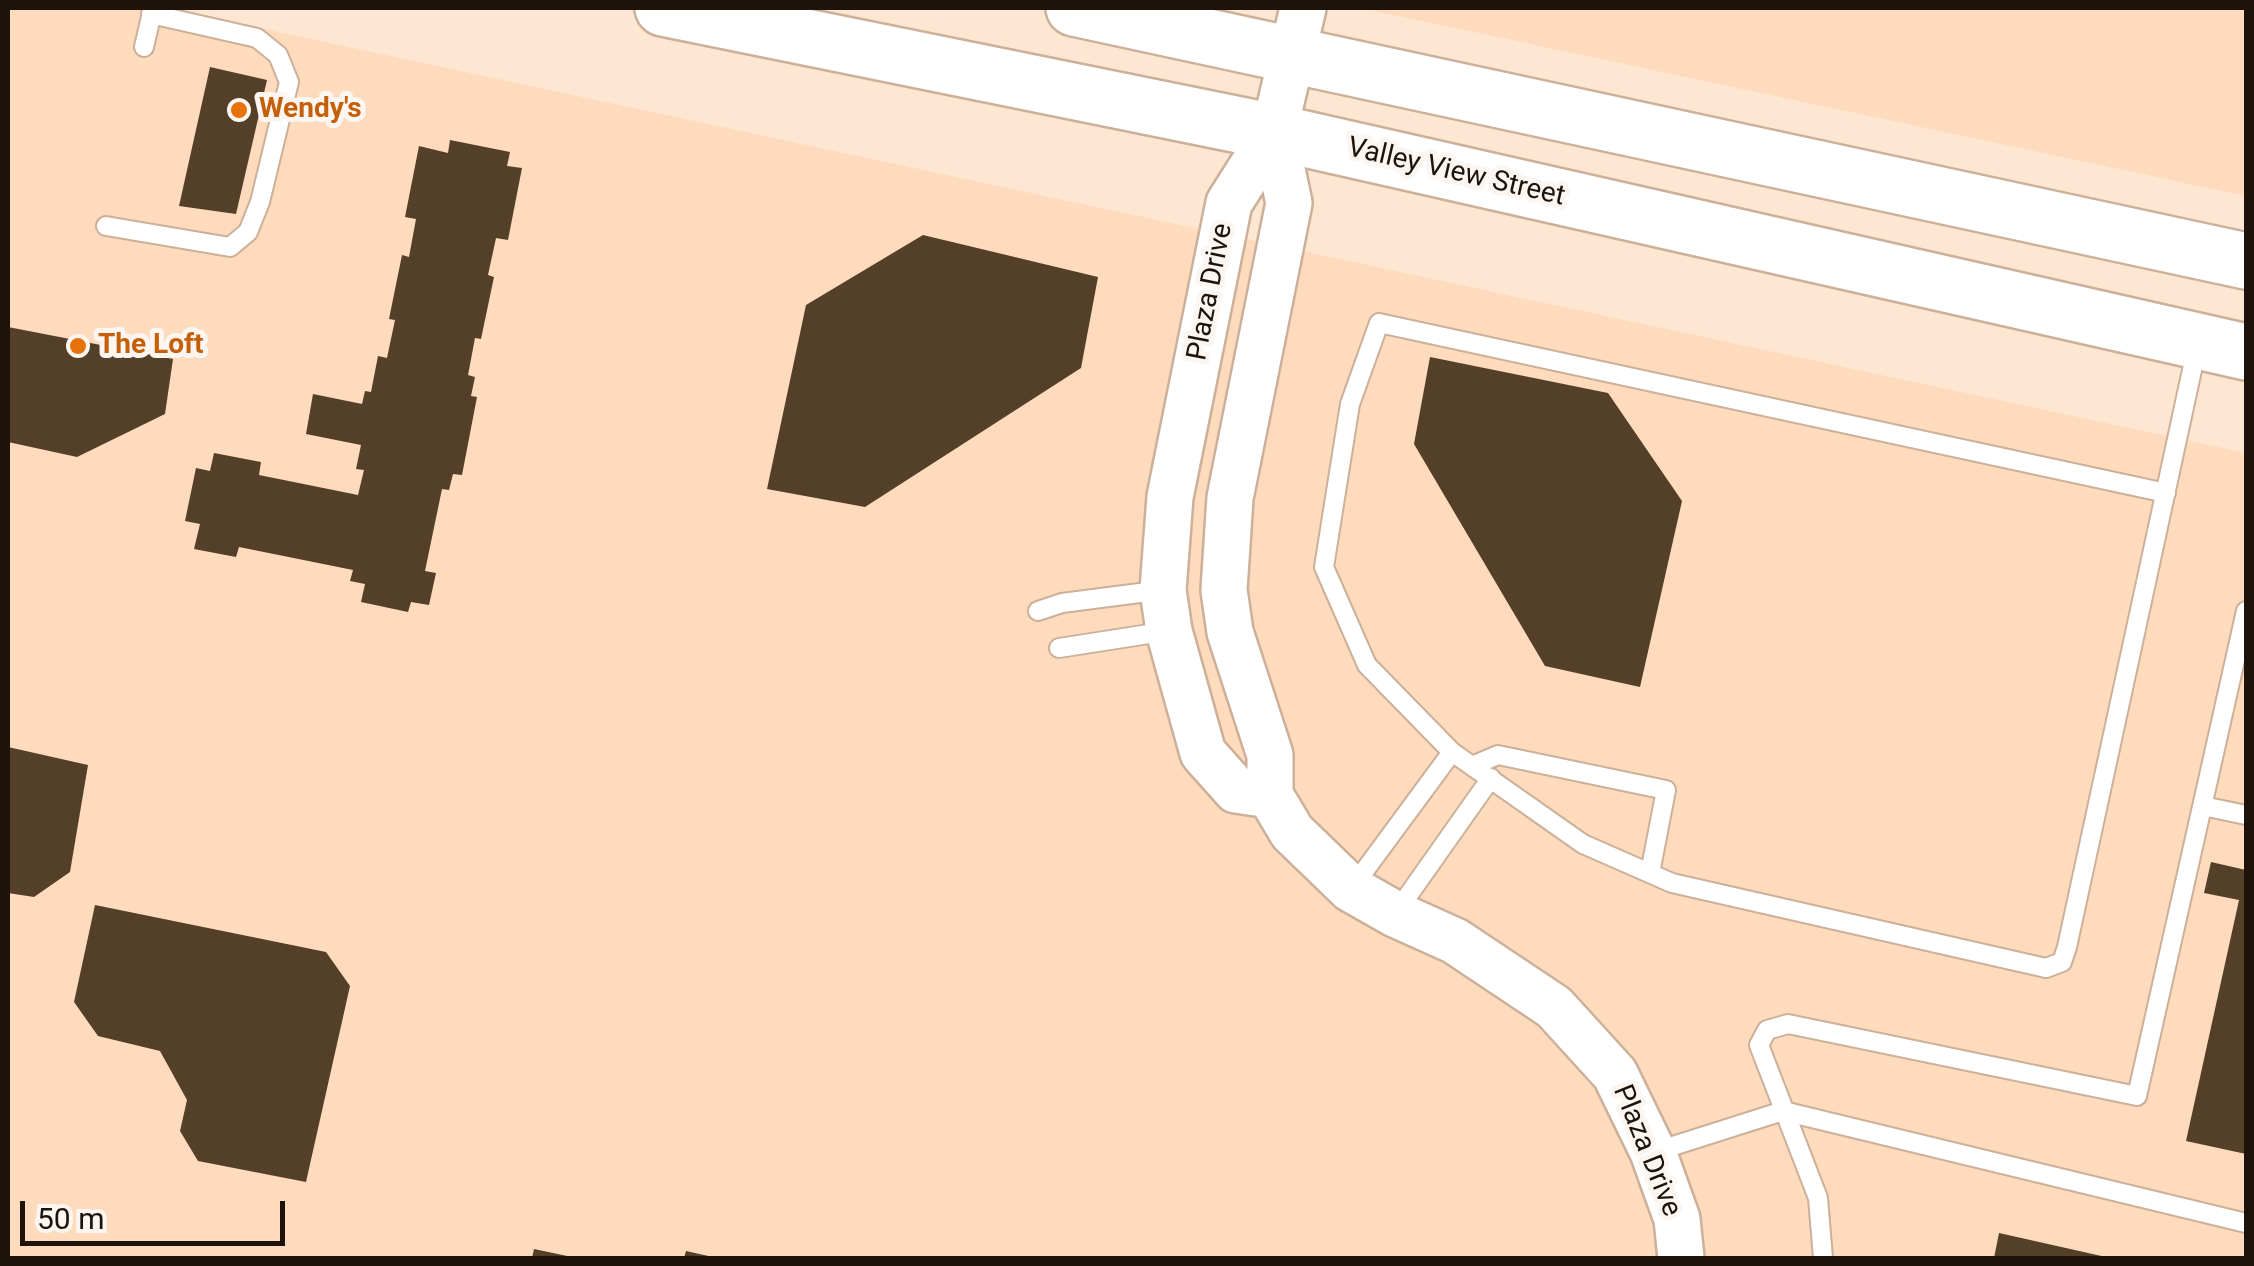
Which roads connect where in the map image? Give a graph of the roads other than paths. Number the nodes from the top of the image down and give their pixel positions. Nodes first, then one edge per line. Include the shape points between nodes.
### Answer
1 (663, 8) edge
2 (1074, 8) edge
3 (152, 11) edge
4 (1298, 32) edge
5 (144, 47) dead end
6 (1274, 132) junction
7 (106, 226) dead end
8 (2246, 261) edge
9 (2222, 347) edge
10 (2166, 493) junction
11 (1166, 610) junction
12 (1038, 611) dead end
13 (2246, 611) edge
14 (1060, 648) dead end
15 (1452, 752) junction
16 (1472, 766) junction
17 (1490, 778) junction
18 (1270, 795) junction
19 (2203, 806) junction
20 (2246, 816) edge
21 (1650, 874) junction
22 (1351, 889) junction
23 (1395, 914) junction
24 (1783, 1111) junction
25 (1653, 1152) junction
26 (2246, 1223) edge
27 (1681, 1258) edge
28 (1823, 1258) edge

1 - 6 main road, Valley View Street
2 - 4 main road
3 - 5 lane
3 - 7 lane via 257,38 278,55 289,82 260,202 248,232 230,247
4 - 6 street
4 - 8 main road
6 - 9 main road, Valley View Street
6 - 11 street, Plaza Drive via 1229,203 1170,497
6 - 18 street, Plaza Drive via 1289,204 1230,498 1224,590 1230,632 1270,755
9 - 10 lane
10 - 15 lane via 1379,323 1350,404 1324,567 1367,664
10 - 21 lane via 2062,962 2046,968
11 - 12 lane via 1062,603
11 - 14 lane
11 - 18 street, Plaza Drive via 1204,752 1236,790
13 - 19 lane
15 - 16 lane
15 - 22 lane
16 - 17 lane
16 - 21 lane via 1498,755 1666,790
17 - 21 lane via 1582,844
17 - 23 lane
18 - 22 street, Plaza Drive via 1292,832
19 - 20 lane
19 - 24 lane via 2137,1096 1788,1024 1767,1030 1759,1046
22 - 23 street, Plaza Drive
23 - 25 street, Plaza Drive via 1456,940 1554,1007 1615,1074
24 - 25 lane
24 - 26 lane
24 - 28 lane via 1818,1198
25 - 27 street, Plaza Drive via 1677,1219

